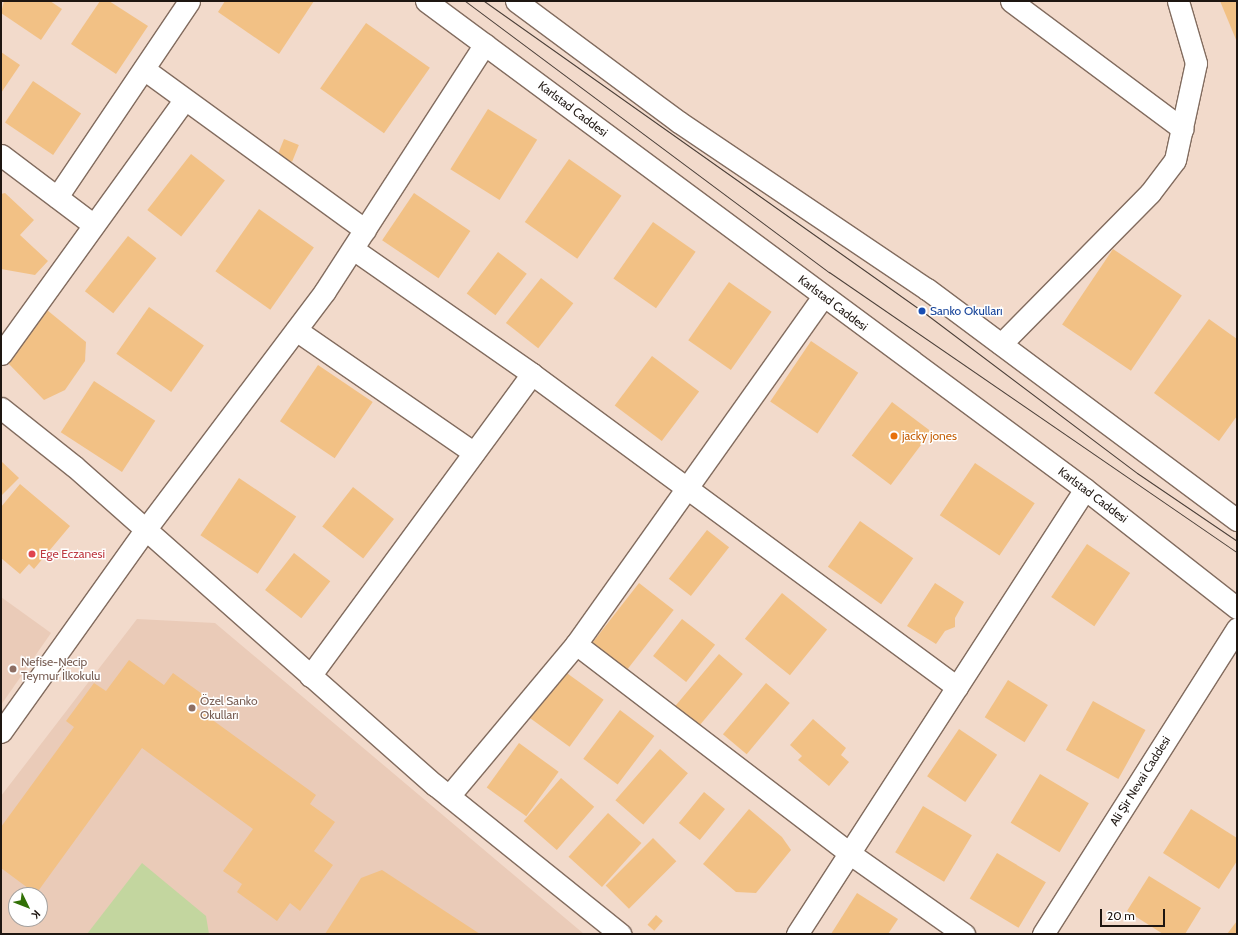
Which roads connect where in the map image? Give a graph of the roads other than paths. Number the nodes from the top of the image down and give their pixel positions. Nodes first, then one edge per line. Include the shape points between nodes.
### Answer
1 (189, 1) edge
2 (426, 1) edge
3 (516, 1) edge
4 (1011, 1) edge
5 (1178, 1) edge
6 (485, 44) junction
7 (145, 70) junction
8 (184, 100) junction
9 (1183, 129) junction
10 (1, 155) edge
11 (57, 197) junction
12 (94, 226) junction
13 (365, 230) junction
14 (353, 249) junction
15 (823, 296) junction
16 (296, 330) junction
17 (1001, 344) junction
18 (1, 354) edge
19 (532, 374) junction
20 (1, 408) edge
21 (474, 453) junction
22 (686, 488) junction
23 (1085, 489) junction
24 (1237, 520) edge
25 (145, 530) junction
26 (1237, 608) edge
27 (1237, 628) edge
28 (576, 644) junction
29 (310, 676) junction
30 (957, 687) junction
31 (1, 732) edge
32 (449, 796) junction
33 (849, 853) junction
34 (620, 934) edge
35 (797, 934) edge
36 (964, 934) edge
37 (1043, 934) edge

1 - 7 street
2 - 6 street, Karlstad Caddesi
3 - 17 street via 679,122 927,289
4 - 9 street
5 - 9 street via 1196,63
6 - 13 street
6 - 15 street, Karlstad Caddesi
7 - 8 street
7 - 11 street
8 - 12 street
8 - 13 street
9 - 17 street via 1175,160 1150,193
10 - 11 street
11 - 12 street
12 - 18 street
13 - 14 street
14 - 16 street
14 - 19 street
15 - 22 street
15 - 23 street, Karlstad Caddesi
16 - 21 street
16 - 25 street
17 - 24 street
19 - 21 street
19 - 22 street
20 - 25 street via 74,466
21 - 29 street
22 - 28 street
22 - 30 street
23 - 26 street, Karlstad Caddesi
23 - 30 street
25 - 29 street
25 - 31 street
27 - 37 street, Ali Şir Nevai Caddesi
28 - 32 street
28 - 33 street
29 - 32 street
30 - 33 street
32 - 34 street
33 - 35 street
33 - 36 street

